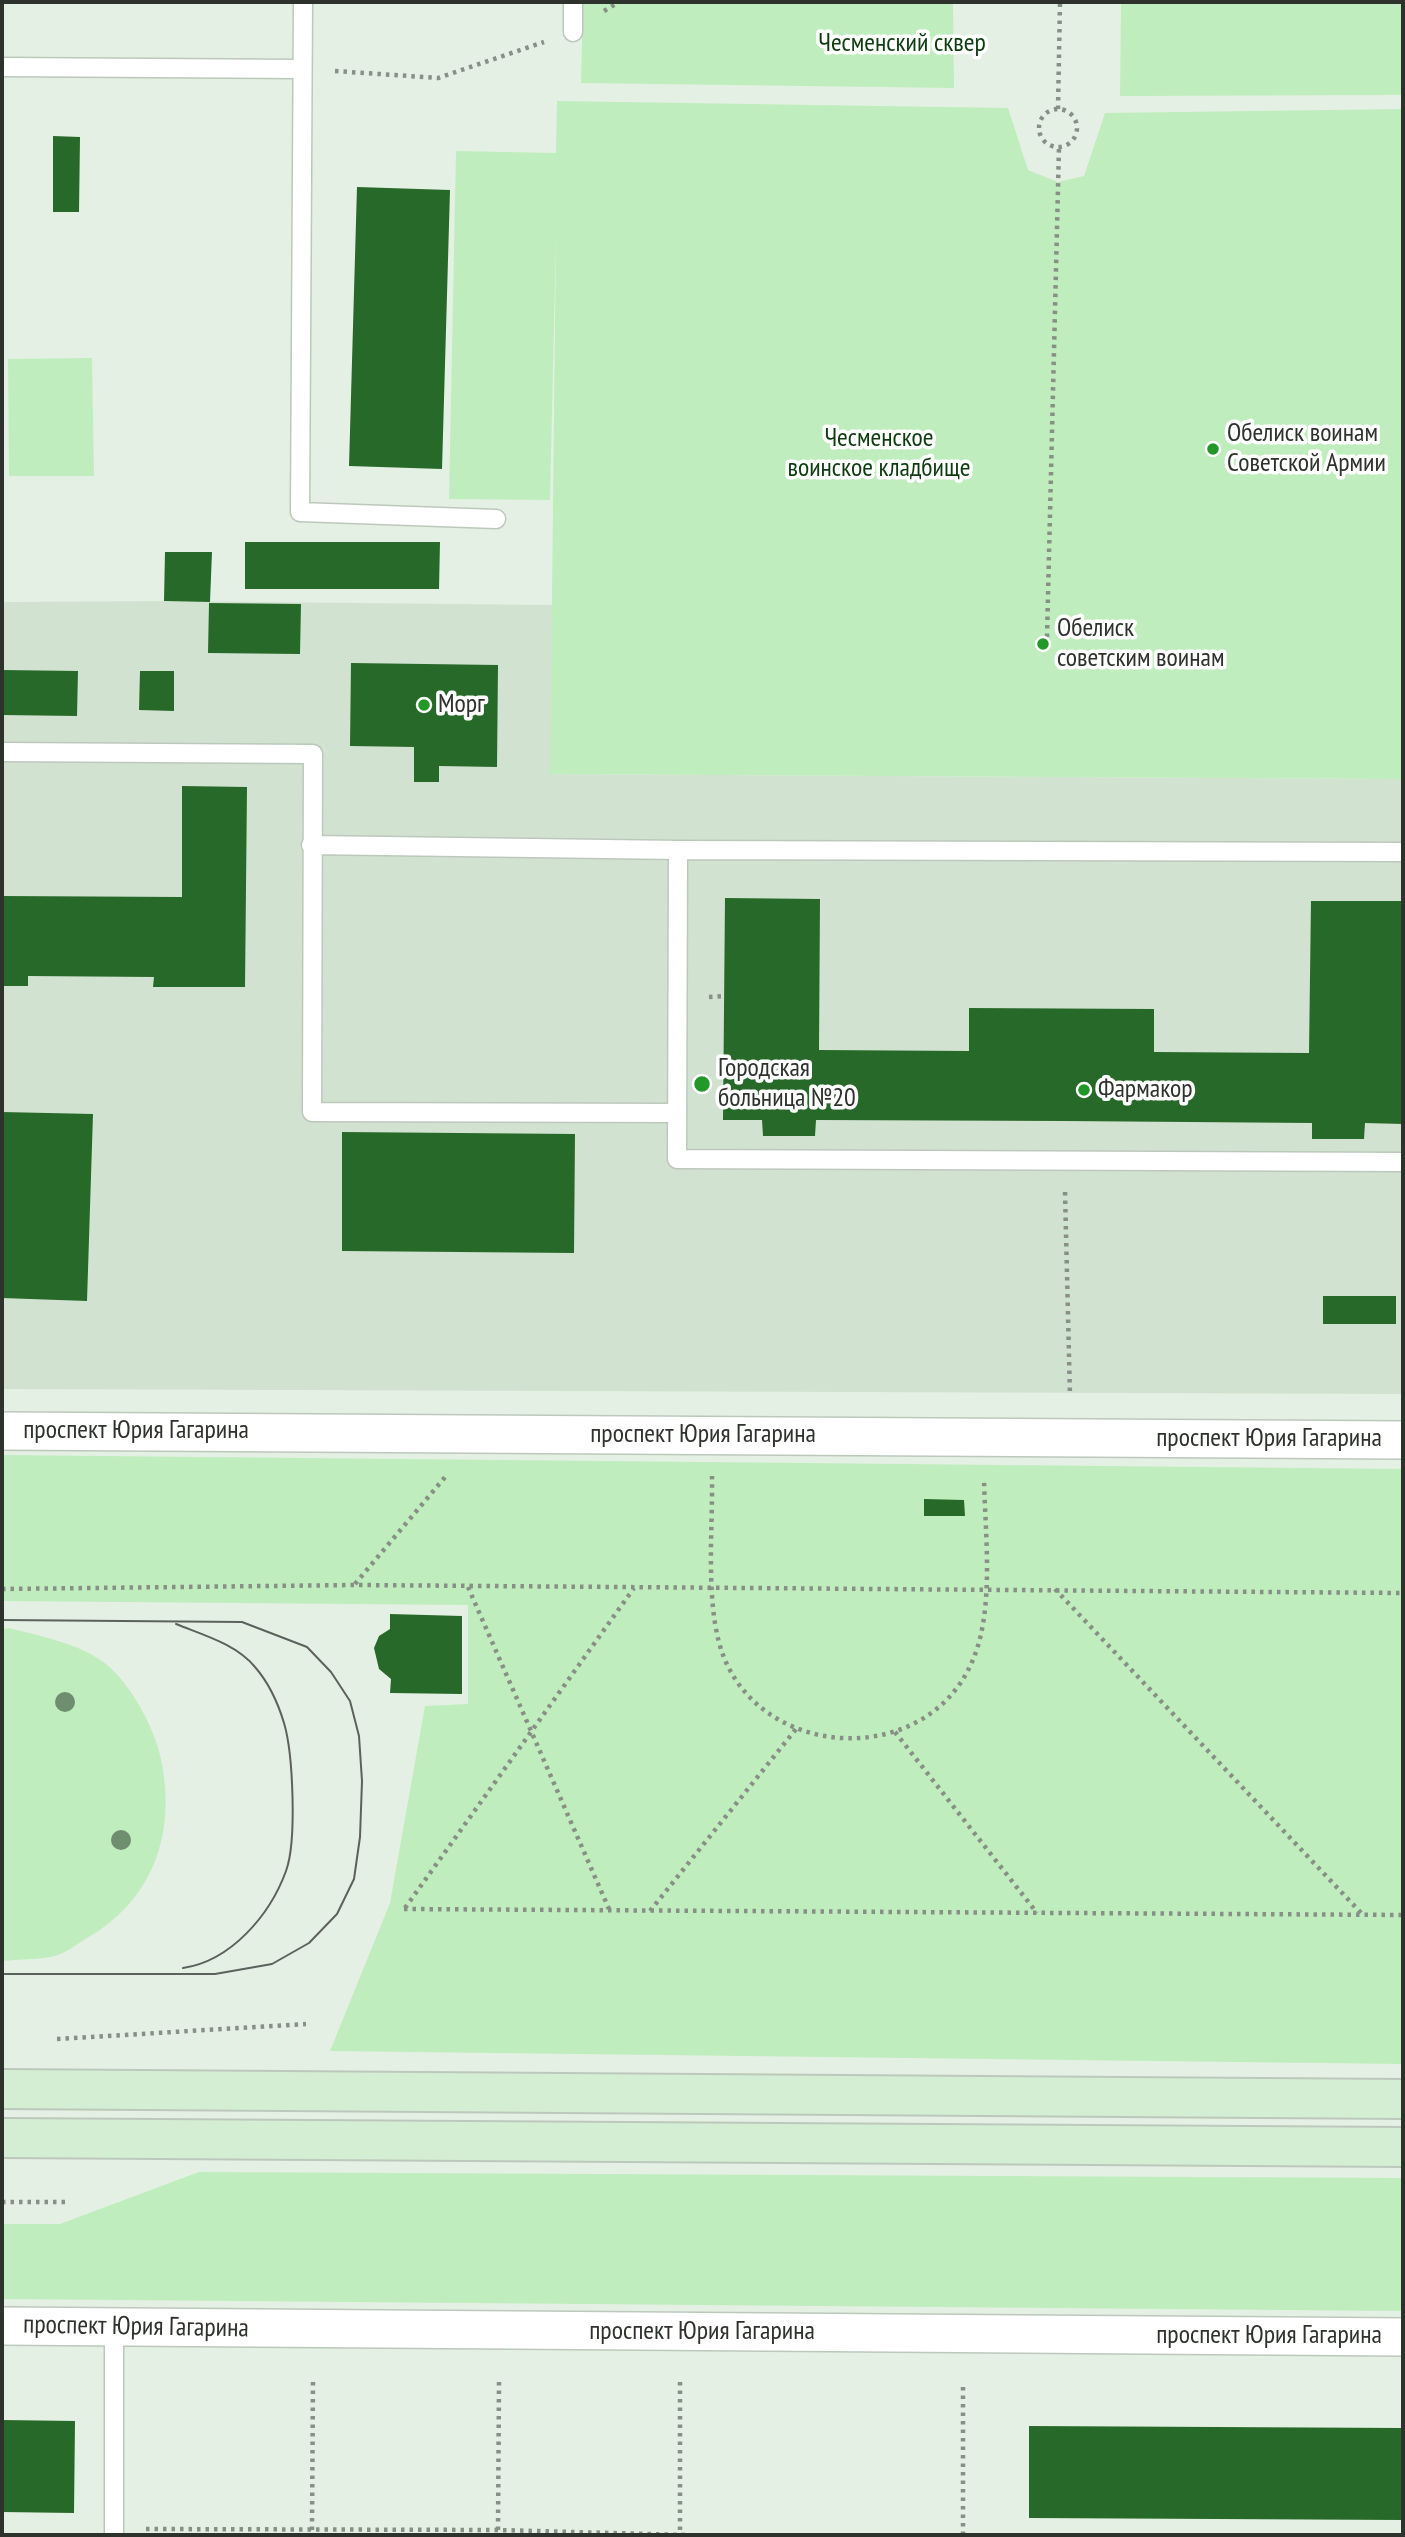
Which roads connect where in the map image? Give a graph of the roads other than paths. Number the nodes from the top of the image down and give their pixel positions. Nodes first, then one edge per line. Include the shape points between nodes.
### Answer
1 (303, 2) edge
2 (573, 2) edge
3 (573, 32) road end
4 (2, 67) edge
5 (302, 69) junction
6 (496, 519) dead end
7 (2, 752) edge
8 (311, 845) junction
9 (678, 850) junction
10 (1403, 852) edge
11 (677, 1114) junction
12 (1403, 1162) edge
13 (2, 1430) edge
14 (1403, 1440) edge
15 (2, 2089) edge
16 (1403, 2099) edge
17 (2, 2138) edge
18 (1403, 2147) edge
19 (2, 2326) edge
20 (114, 2327) junction
21 (1403, 2337) edge
22 (114, 2532) edge

1 - 5 lane
2 - 3 lane
4 - 5 lane
5 - 6 lane via 300,512
7 - 8 lane via 313,754
8 - 9 lane
8 - 11 lane via 312,1112
9 - 10 lane
9 - 11 lane
11 - 12 lane via 677,1159
13 - 14 street, проспект Юрия Гагарина
15 - 16 main road
17 - 18 main road
19 - 20 street, проспект Юрия Гагарина
20 - 21 street, проспект Юрия Гагарина
20 - 22 lane

